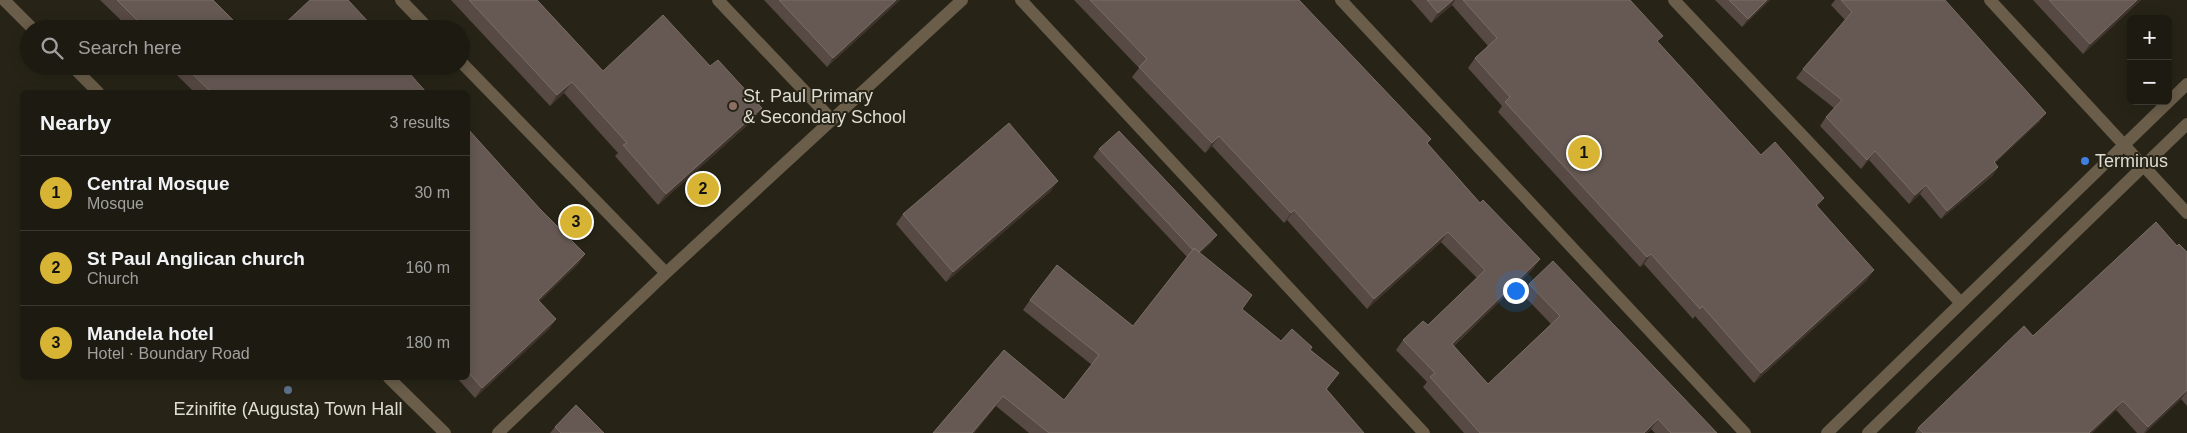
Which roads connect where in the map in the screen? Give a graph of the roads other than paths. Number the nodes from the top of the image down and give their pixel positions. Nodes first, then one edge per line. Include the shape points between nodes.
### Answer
1 (4, 0) edge
2 (401, 0) edge
3 (718, 0) edge
4 (962, 0) edge
5 (1021, 0) edge
6 (1341, 0) edge
7 (1674, 0) edge
8 (1990, 0) edge
9 (24, 20) edge
10 (420, 20) edge
11 (470, 71) edge
12 (81, 75) edge
13 (2187, 84) edge
14 (96, 90) edge
15 (832, 120) junction
16 (2187, 124) edge
17 (2124, 145) junction
18 (2143, 166) junction
19 (2187, 213) edge
20 (666, 273) junction
21 (1961, 303) junction
22 (391, 380) edge
23 (502, 432) edge
24 (445, 433) edge
25 (1424, 433) edge
26 (1745, 433) edge
27 (1827, 433) edge
28 (1868, 433) edge

1 - 9 street
2 - 10 street
3 - 15 street
4 - 15 street
5 - 25 street
6 - 26 street
7 - 21 street
8 - 17 street
11 - 20 street
12 - 14 street
13 - 17 street
15 - 20 street
16 - 18 street
17 - 18 street
17 - 21 street
18 - 19 street
18 - 28 street
20 - 23 street
21 - 27 street
22 - 24 street

